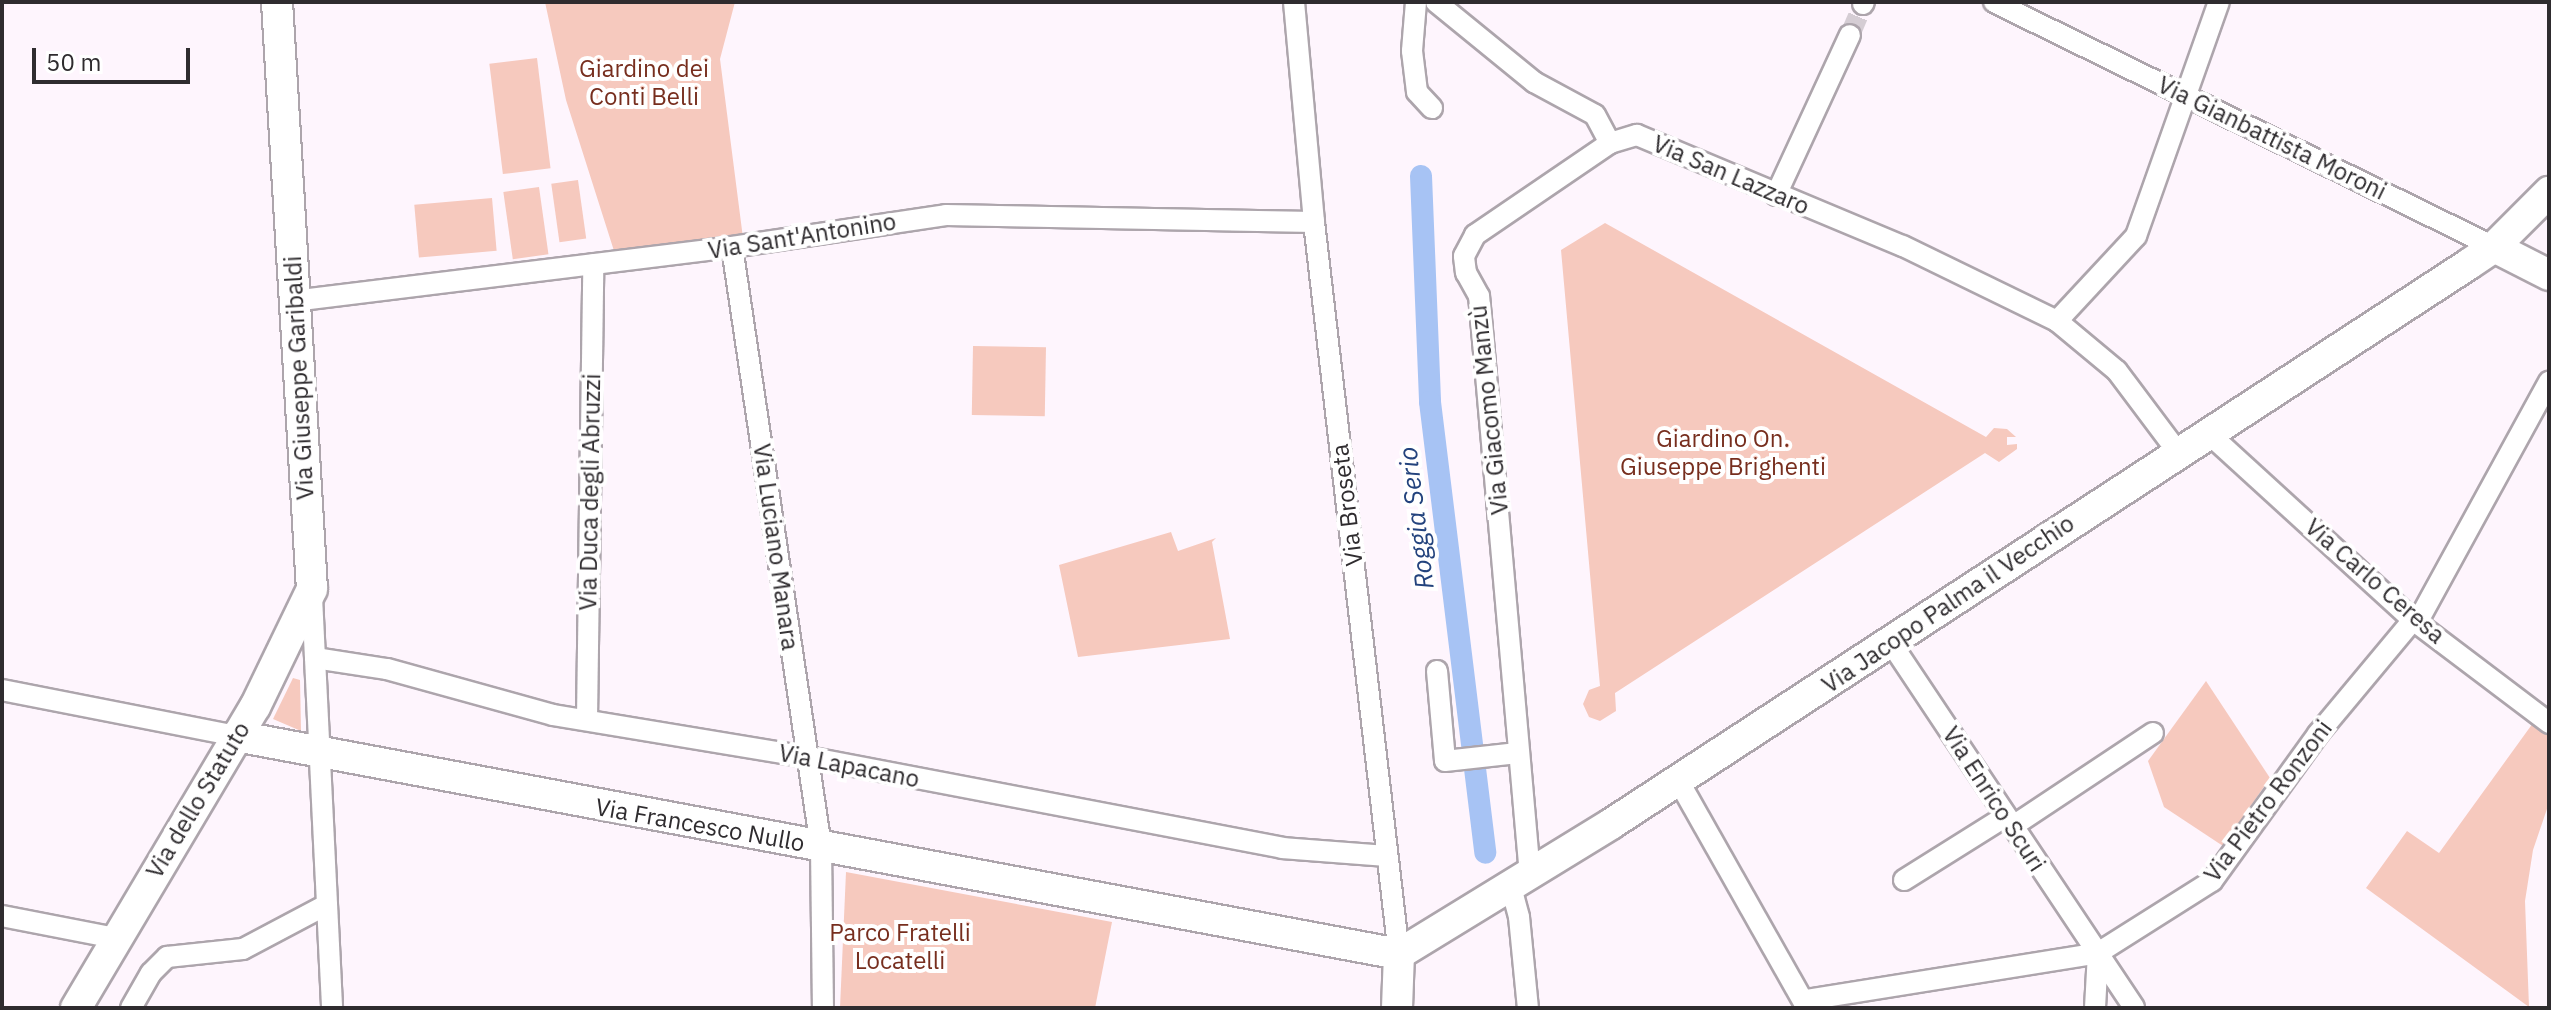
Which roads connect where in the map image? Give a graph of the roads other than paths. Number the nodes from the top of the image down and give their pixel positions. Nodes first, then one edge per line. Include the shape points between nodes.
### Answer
1 (277, 2) edge
2 (1294, 2) edge
3 (1416, 2) edge
4 (1436, 2) edge
5 (1994, 2) edge
6 (2219, 2) edge
7 (1850, 35) tunnel mouth
8 (2183, 94) junction
9 (1432, 108) dead end
10 (1610, 143) junction
11 (2549, 192) edge
12 (1776, 195) junction
13 (1314, 222) junction
14 (732, 247) junction
15 (2494, 247) junction
16 (593, 264) junction
17 (2549, 275) edge
18 (293, 301) junction
19 (2057, 321) junction
20 (2549, 382) edge
21 (2207, 432) junction
22 (2177, 451) junction
23 (312, 589) junction
24 (2416, 620) junction
25 (1891, 643) junction
26 (315, 658) junction
27 (1437, 671) dead end
28 (2, 690) edge
29 (587, 719) junction
30 (2549, 723) edge
31 (2153, 733) dead end
32 (236, 736) junction
33 (1518, 753) junction
34 (321, 754) junction
35 (807, 757) junction
36 (1678, 780) junction
37 (2009, 821) junction
38 (821, 847) junction
39 (1387, 856) junction
40 (1904, 880) dead end
41 (1521, 881) junction
42 (326, 905) junction
43 (2, 916) edge
44 (115, 938) junction
45 (2098, 953) junction
46 (1399, 954) junction
47 (1806, 1004) edge
48 (76, 1008) edge
49 (131, 1008) edge
50 (332, 1008) edge
51 (823, 1008) edge
52 (1397, 1008) edge
53 (1528, 1008) edge
54 (2095, 1008) edge
55 (2134, 1008) edge

1 - 18 street, Via Giuseppe Garibaldi
2 - 13 street, Via Broseta
3 - 9 street via 1412,51 1417,92
4 - 10 street via 1534,82 1595,115
5 - 8 street, Via Gianbattista Moroni
6 - 8 street
7 - 12 street
8 - 15 street, Via Gianbattista Moroni
8 - 19 street via 2136,236
10 - 12 street, Via San Lazzaro via 1637,135
10 - 33 street, Via Giacomo Manzù via 1475,235 1464,256 1466,273 1479,296 1519,709
11 - 15 street, Via Jacopo Palma il Vecchio
12 - 19 street, Via San Lazzaro via 1903,246
13 - 14 street, Via Sant'Antonino via 946,215
13 - 39 street, Via Broseta
14 - 16 street, Via Sant'Antonino
14 - 35 street, Via Luciano Manara
15 - 17 street, Via Gianbattista Moroni
15 - 21 street, Via Jacopo Palma il Vecchio
16 - 18 street, Via Sant'Antonino
16 - 29 street, Via Duca degli Abruzzi
18 - 23 street, Via Giuseppe Garibaldi
19 - 22 street, Via San Lazzaro via 2117,371
20 - 24 street, Via Pietro Ronzoni via 2512,457
21 - 22 street, Via Jacopo Palma il Vecchio
21 - 24 street, Via Carlo Ceresa
22 - 25 street, Via Jacopo Palma il Vecchio
23 - 26 street, Via Giuseppe Garibaldi
23 - 32 street, Via dello Statuto via 280,661
24 - 30 street, Via Carlo Ceresa
24 - 45 street, Via Pietro Ronzoni via 2318,734 2212,881
25 - 36 street, Via Jacopo Palma il Vecchio
25 - 37 street, Via Enrico Scuri
26 - 29 street, Via Lapacano via 387,669 553,715
26 - 34 street, Via Giuseppe Garibaldi
27 - 33 street via 1445,761
28 - 32 street, Via Francesco Nullo
29 - 35 street, Via Lapacano
31 - 37 street
32 - 34 street, Via Francesco Nullo
32 - 44 street, Via dello Statuto
33 - 41 street, Via Giacomo Manzù
34 - 38 street, Via Francesco Nullo
34 - 42 street, Via Giuseppe Garibaldi
35 - 38 street, Via Luciano Manara
35 - 39 street, Via Lapacano via 1282,848
36 - 41 street, Via Jacopo Palma il Vecchio
36 - 47 street
37 - 40 street
37 - 45 street, Via Enrico Scuri
38 - 46 street, Via Francesco Nullo
38 - 51 street, Via Luciano Manara
39 - 46 street, Via Broseta
41 - 46 street, Via Jacopo Palma il Vecchio
41 - 53 street, Via Giacomo Manzù
42 - 49 street via 243,949 167,957
42 - 50 street, Via Giuseppe Garibaldi
43 - 44 street
44 - 48 street, Via dello Statuto
45 - 47 street
45 - 54 street
45 - 55 street, Via Enrico Scuri
46 - 52 street, Via Broseta

